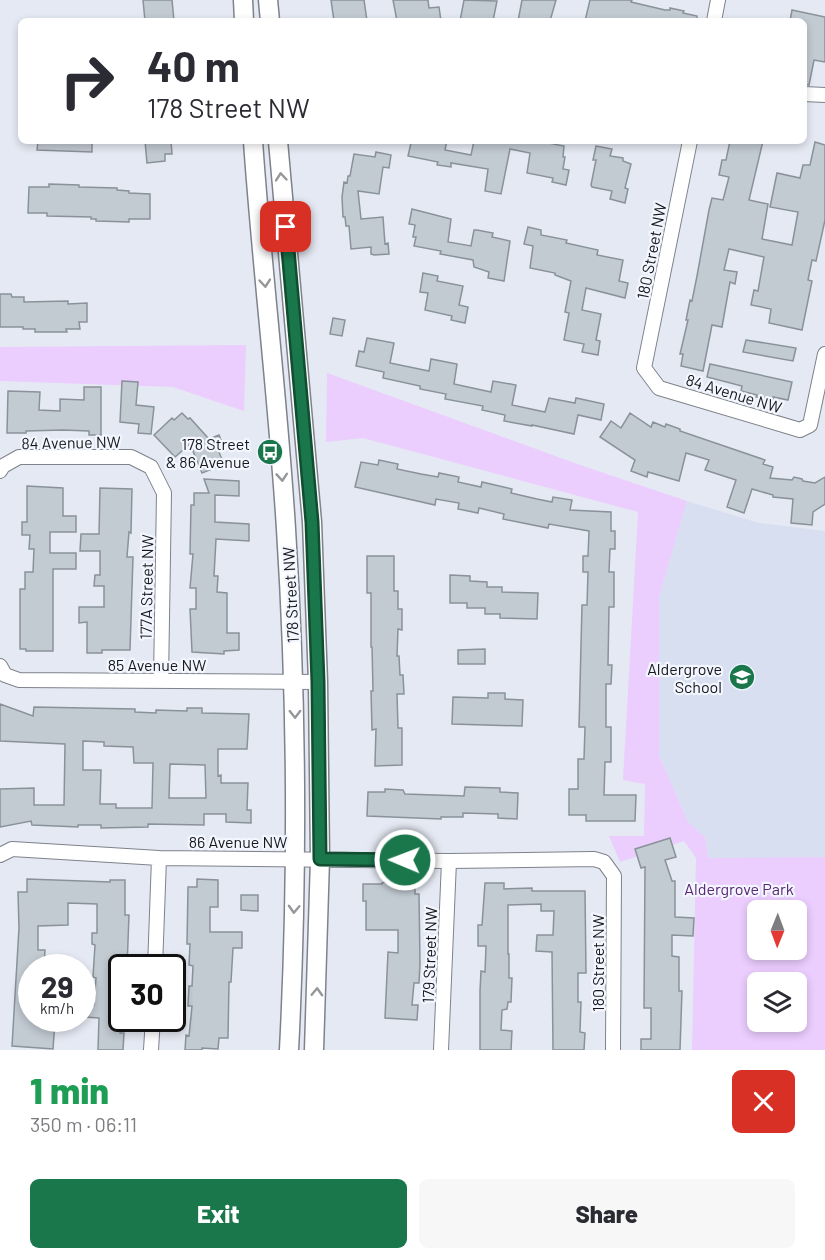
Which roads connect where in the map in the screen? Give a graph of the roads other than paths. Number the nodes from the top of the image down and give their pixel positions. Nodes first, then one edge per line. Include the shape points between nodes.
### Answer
1 (243, 0) edge
2 (268, 0) edge
3 (718, 0) edge
4 (244, 18) edge
5 (270, 18) edge
6 (715, 18) edge
7 (807, 94) edge
8 (825, 95) edge
9 (253, 144) edge
10 (278, 144) edge
11 (689, 144) edge
12 (825, 354) edge
13 (644, 368) joint
14 (0, 471) edge
15 (164, 493) joint
16 (0, 666) edge
17 (161, 680) junction
18 (294, 682) junction
19 (318, 682) junction
20 (0, 855) edge
21 (159, 858) junction
22 (296, 858) junction
23 (320, 859) junction
24 (449, 861) junction
25 (614, 876) joint
26 (155, 954) edge
27 (152, 1032) edge
28 (151, 1050) edge
29 (289, 1050) edge
30 (314, 1050) edge
31 (441, 1050) edge
32 (613, 1050) edge

1 - 4 main road
2 - 5 main road
3 - 6 street
7 - 8 street
9 -> 18 main road, 178 Street NW via 276,396
19 -> 10 main road, 178 Street NW via 312,522
11 - 13 street, 180 Street NW
12 - 13 street, 84 Avenue NW via 814,414 810,425 800,430 659,388
14 - 15 street, 84 Avenue NW via 19,458 130,457 151,467
15 - 17 street, 177A Street NW
16 - 17 street, 85 Avenue NW via 5,675 19,680
17 - 18 street, 85 Avenue NW
18 - 19 street, 85 Avenue NW
18 -> 22 main road, 178 Street NW
19 - 23 main road, 178 Street NW
20 - 21 street, 86 Avenue NW via 12,849
21 - 22 street, 86 Avenue NW
21 - 26 street
22 - 23 street, 86 Avenue NW
22 -> 29 main road, 178 Street NW
23 - 24 street, 86 Avenue NW
30 -> 23 main road, 178 Street NW
24 - 25 street, 86 Avenue NW via 594,859 604,862
24 - 31 street, 179 Street NW
25 - 32 street, 180 Street NW
27 - 28 street

